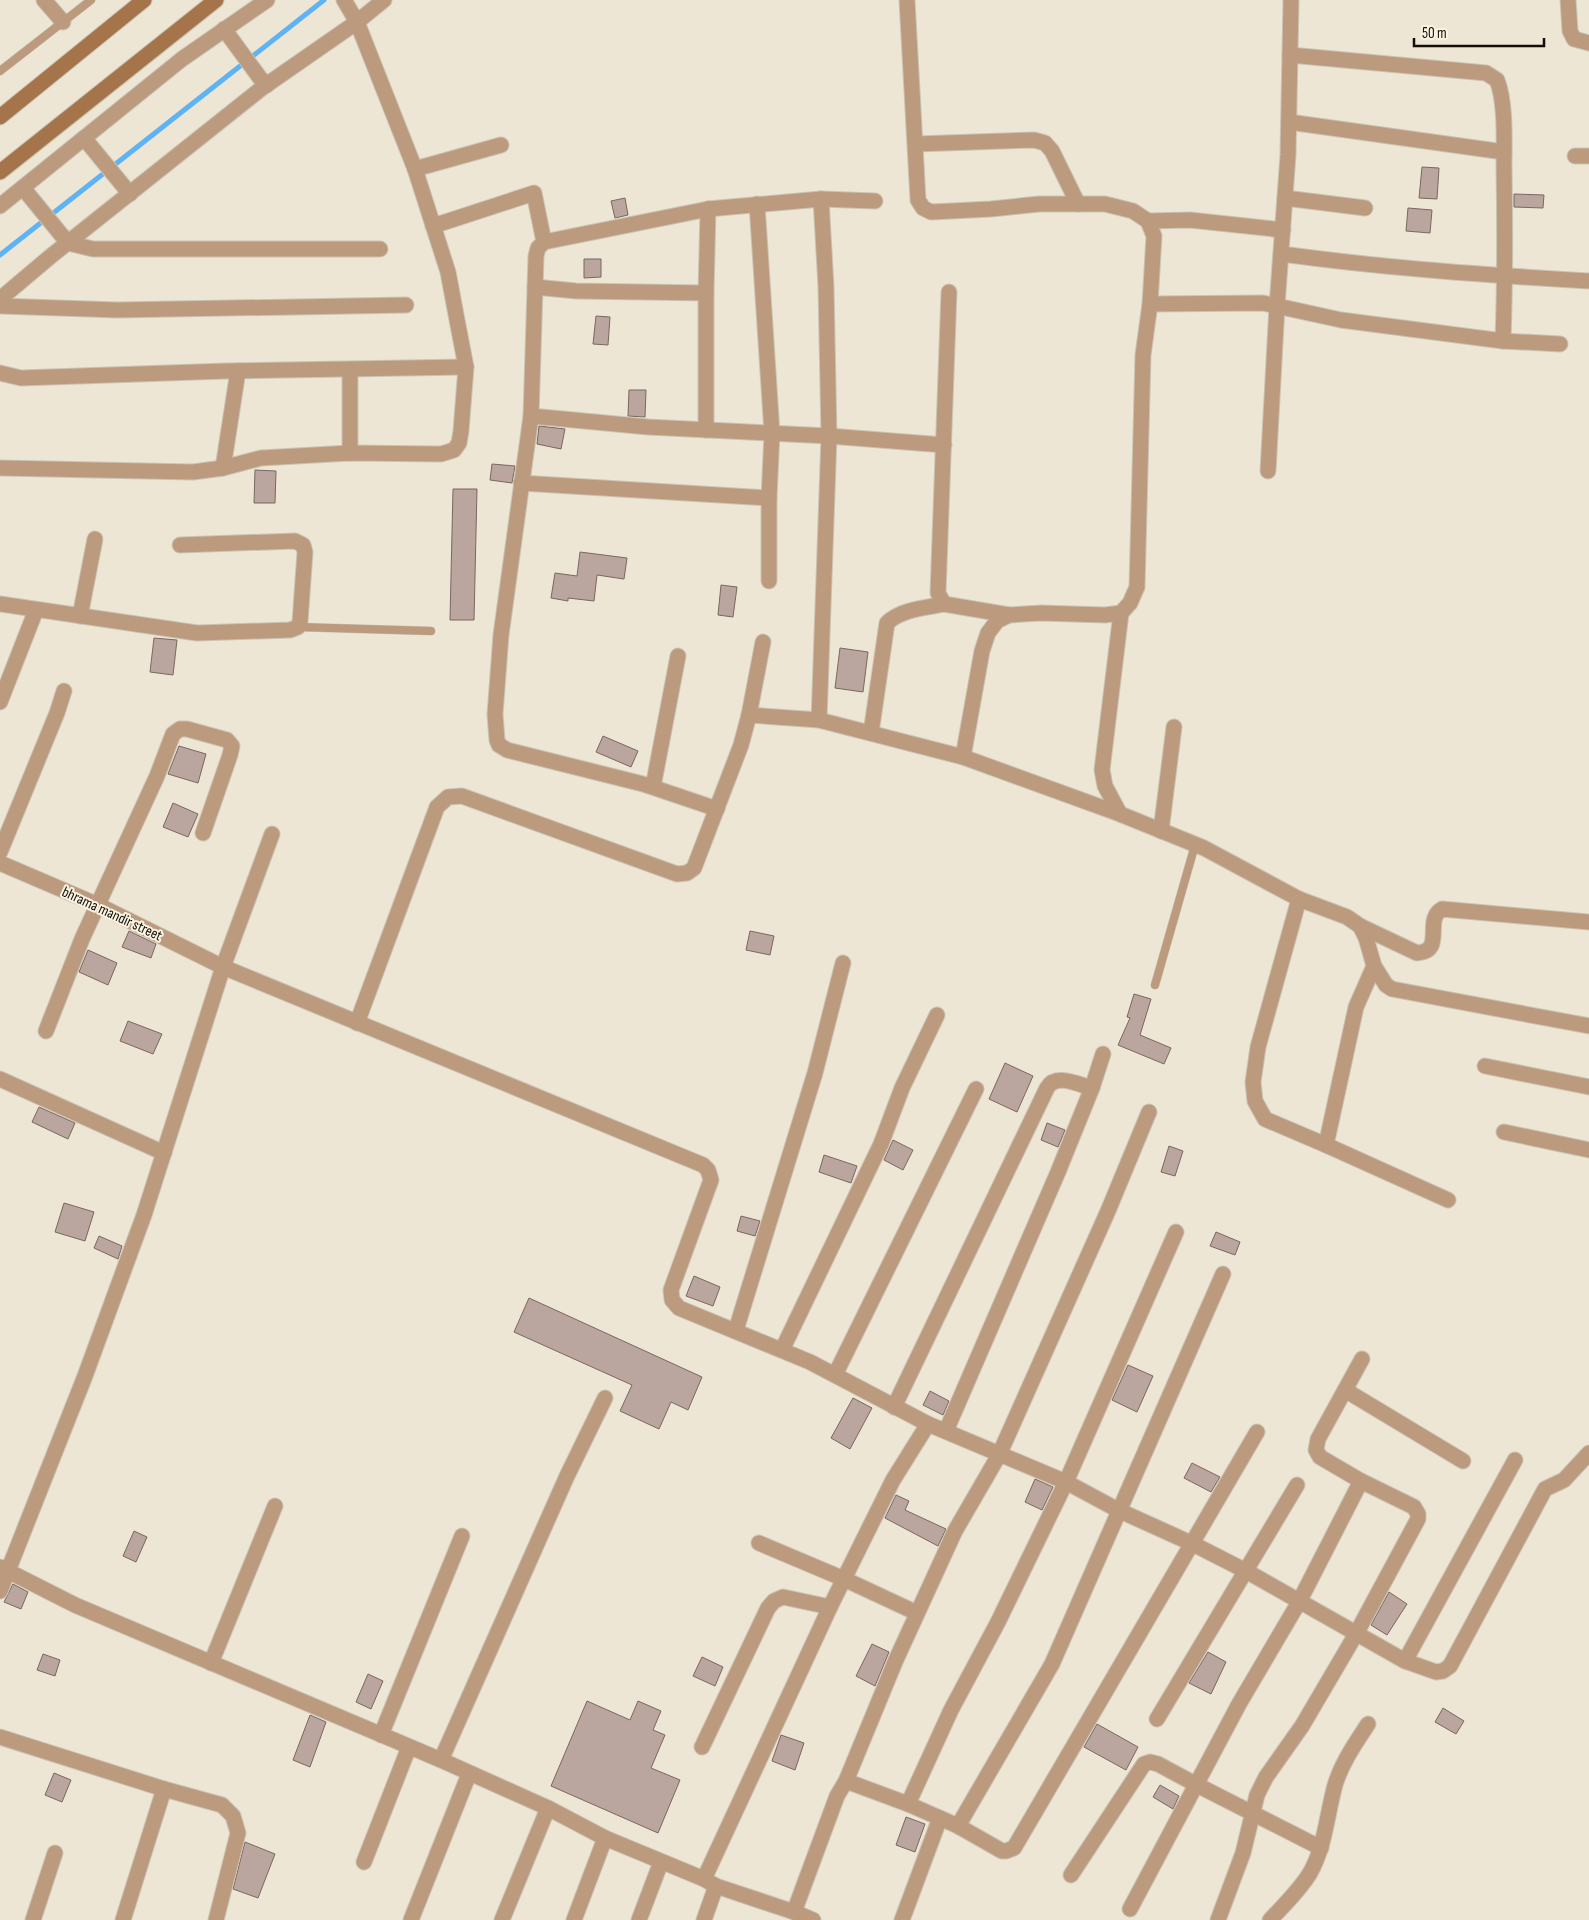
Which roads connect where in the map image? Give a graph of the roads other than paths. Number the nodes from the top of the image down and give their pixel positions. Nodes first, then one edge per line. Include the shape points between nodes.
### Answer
1 (44, 0) edge
2 (90, 0) edge
3 (144, 0) edge
4 (216, 0) edge
5 (267, 0) edge
6 (384, 0) edge
7 (907, 0) edge
8 (1291, 0) edge
9 (1568, 0) edge
10 (345, 1) edge
11 (63, 22) junction
12 (357, 22) junction
13 (224, 29) junction
14 (1589, 43) edge
15 (1290, 55) junction
16 (0, 71) edge
17 (264, 81) junction
18 (0, 117) edge
19 (1289, 122) junction
20 (84, 138) junction
21 (916, 144) junction
22 (501, 145) dead end
23 (1504, 152) junction
24 (415, 169) junction
25 (0, 172) edge
26 (23, 188) junction
27 (127, 190) junction
28 (1286, 198) junction
29 (821, 200) junction
30 (875, 200) dead end
31 (757, 204) junction
32 (1078, 204) junction
33 (0, 206) edge
34 (1365, 208) dead end
35 (708, 209) junction
36 (1148, 221) junction
37 (433, 226) junction
38 (1283, 230) junction
39 (64, 239) junction
40 (544, 242) junction
41 (380, 249) dead end
42 (1282, 254) junction
43 (1506, 276) junction
44 (1589, 280) edge
45 (535, 287) junction
46 (949, 292) dead end
47 (706, 293) junction
48 (0, 299) edge
49 (1150, 304) junction
50 (406, 305) dead end
51 (0, 306) edge
52 (1277, 306) junction
53 (1503, 341) junction
54 (1560, 344) dead end
55 (466, 367) junction
56 (350, 370) junction
57 (238, 371) junction
58 (0, 373) edge
59 (530, 416) junction
60 (706, 430) junction
61 (772, 434) junction
62 (829, 436) junction
63 (944, 445) junction
64 (350, 452) junction
65 (0, 468) edge
66 (223, 468) junction
67 (1268, 471) dead end
68 (522, 483) junction
69 (769, 498) junction
70 (95, 539) dead end
71 (180, 545) dead end
72 (769, 581) dead end
73 (0, 604) edge
74 (944, 604) junction
75 (36, 610) junction
76 (1121, 613) junction
77 (1009, 615) junction
78 (80, 616) junction
79 (298, 627) junction
80 (431, 631) dead end
81 (763, 642) dead end
82 (678, 656) dead end
83 (64, 691) dead end
84 (0, 702) edge
85 (749, 715) junction
86 (818, 720) junction
87 (1174, 727) dead end
88 (871, 733) junction
89 (963, 757) junction
90 (652, 787) junction
91 (716, 809) junction
92 (1120, 814) junction
93 (1161, 831) junction
94 (203, 833) dead end
95 (272, 834) dead end
96 (1195, 845) junction
97 (0, 852) edge
98 (0, 863) edge
99 (1299, 898) junction
100 (98, 905) junction
101 (1589, 922) edge
102 (1360, 926) junction
103 (843, 963) dead end
104 (1374, 966) junction
105 (223, 967) junction
106 (1155, 985) dead end
107 (937, 1015) dead end
108 (357, 1022) junction
109 (1589, 1026) edge
110 (46, 1031) dead end
111 (1103, 1054) dead end
112 (1485, 1066) dead end
113 (0, 1079) edge
114 (1589, 1087) edge
115 (1092, 1088) junction
116 (976, 1089) dead end
117 (1149, 1112) dead end
118 (1504, 1132) dead end
119 (1326, 1145) junction
120 (1589, 1150) edge
121 (164, 1153) junction
122 (1448, 1200) dead end
123 (1176, 1232) dead end
124 (1223, 1274) dead end
125 (736, 1330) junction
126 (782, 1350) junction
127 (1362, 1359) dead end
128 (835, 1375) junction
129 (1345, 1390) junction
130 (605, 1398) dead end
131 (894, 1407) junction
132 (928, 1424) junction
133 (946, 1432) junction
134 (1257, 1432) dead end
135 (1589, 1453) edge
136 (1000, 1455) junction
137 (1462, 1460) dead end
138 (1515, 1460) dead end
139 (1361, 1481) junction
140 (1066, 1482) junction
141 (1297, 1485) dead end
142 (275, 1506) dead end
143 (1118, 1510) junction
144 (462, 1536) dead end
145 (759, 1543) dead end
146 (1193, 1544) junction
147 (4, 1568) edge
148 (1246, 1571) junction
149 (844, 1579) junction
150 (0, 1591) edge
151 (1300, 1602) junction
152 (830, 1607) junction
153 (917, 1613) junction
154 (1356, 1634) junction
155 (1405, 1661) junction
156 (211, 1663) junction
157 (1157, 1720) dead end
158 (1368, 1724) dead end
159 (381, 1735) junction
160 (0, 1737) edge
161 (409, 1747) junction
162 (702, 1747) dead end
163 (441, 1760) junction
164 (469, 1774) junction
165 (846, 1781) junction
166 (1197, 1785) junction
167 (164, 1789) junction
168 (908, 1804) junction
169 (548, 1808) junction
170 (1254, 1814) junction
171 (940, 1818) junction
172 (958, 1826) junction
173 (606, 1838) junction
174 (1321, 1848) junction
175 (55, 1853) dead end
176 (364, 1862) dead end
177 (661, 1862) junction
178 (1071, 1875) dead end
179 (710, 1882) junction
180 (1130, 1909) dead end
181 (794, 1912) junction
182 (33, 1920) edge
183 (123, 1920) edge
184 (216, 1920) edge
185 (411, 1920) edge
186 (502, 1920) edge
187 (574, 1920) edge
188 (639, 1920) edge
189 (704, 1920) edge
190 (813, 1920) edge
191 (902, 1920) edge
192 (1218, 1920) edge
193 (1270, 1920) edge

1 - 11 street
2 - 11 lane
3 - 18 main road
4 - 25 main road
5 - 13 street
6 - 12 street
7 - 21 street
8 - 15 street
9 - 14 street via 1570,31 1574,39
10 - 12 street
11 - 16 lane
12 - 17 street
12 - 24 street
13 - 17 street
13 - 20 street
15 - 19 street
15 - 23 street via 1486,73 1498,80 1502,91
17 - 27 street
19 - 23 street
19 - 28 street
20 - 26 street
20 - 27 street
21 - 32 street via 1034,140 1045,144 1052,151
21 - 32 street via 918,200 931,212
22 - 24 street
23 - 43 street
24 - 37 street
26 - 33 street
26 - 39 street
27 - 39 street
28 - 34 street
28 - 38 street
29 - 30 street
29 - 31 street
29 - 62 street
31 - 35 street
31 - 61 street
32 - 36 street via 1105,204 1133,211
35 - 40 street
35 - 47 street
36 - 38 street via 1190,220
36 - 49 street via 1154,236
37 - 40 street via 534,194
37 - 55 street via 448,272
38 - 42 street
39 - 41 street via 94,248
39 - 48 street
40 - 45 street via 536,256
42 - 43 street
42 - 52 street
43 - 44 street
43 - 53 street
45 - 47 street via 576,291
45 - 59 street
46 - 63 street
47 - 60 street
49 - 52 street via 1263,303
49 - 76 street via 1143,355 1136,587 1130,603
50 - 51 street via 117,310
52 - 53 street via 1341,320
52 - 67 street
53 - 54 street
55 - 56 street
55 - 64 street via 461,432 454,450 441,454
56 - 57 street
56 - 64 street
57 - 58 street via 21,378
57 - 66 street
59 - 60 street
59 - 68 street
60 - 61 street
61 - 62 street
61 - 69 street
62 - 63 street
62 - 86 street
63 - 74 street via 938,593
64 - 66 street via 261,458
65 - 66 street via 193,472
68 - 69 street
68 - 90 street via 501,636 495,714 499,745 507,750
69 - 72 street
70 - 78 street
71 - 79 street via 295,541 303,545
73 - 75 street
74 - 77 street
74 - 88 street via 896,615 887,623
75 - 78 street
75 - 84 street
76 - 77 street
76 - 92 street via 1102,770 1105,786
77 - 89 street via 997,621 988,633 982,651
78 - 79 street via 197,632 290,630
79 - 80 lane
81 - 85 street
82 - 90 street
83 - 97 street
85 - 86 street
85 - 91 street
86 - 88 street
87 - 93 street
88 - 89 street
89 - 92 street
90 - 91 street
91 - 108 street via 694,868 687,874 677,874 462,796 448,797 437,807
92 - 93 street
93 - 96 street
94 - 100 street via 232,746 227,740 180,729 173,734
95 - 105 street
96 - 99 street
96 - 106 lane
98 - 100 street, bhrama mandir street
99 - 102 street via 1347,917
99 - 119 street via 1258,1047 1254,1082 1256,1102 1265,1119
100 - 105 street, bhrama mandir street
100 - 110 street
101 - 102 street via 1442,909 1434,921 1430,949 1417,953
102 - 104 street
103 - 125 street via 815,1073
104 - 109 street via 1392,989
104 - 119 street via 1356,1007
105 - 108 street, bhrama mandir street
105 - 121 street
107 - 126 street via 902,1088 881,1144
108 - 125 street, bhrama mandir street via 703,1165 711,1180 671,1290 672,1300 679,1308
111 - 115 street
112 - 114 street
113 - 121 street
115 - 131 street via 1057,1080 1050,1083
115 - 133 street
116 - 128 street
117 - 136 street
118 - 120 street
119 - 122 street
121 - 147 street via 88,1367
123 - 140 street
124 - 143 street
125 - 126 street, bhrama mandir street
126 - 128 street, bhrama mandir street
127 - 129 street
128 - 131 street, bhrama mandir street
129 - 137 street
129 - 139 street via 1318,1440 1316,1450 1320,1457
130 - 163 street
131 - 132 street, bhrama mandir street
132 - 133 street, bhrama mandir street
132 - 149 street via 893,1480
133 - 136 street, bhrama mandir street
134 - 146 street
135 - 155 street, bhrama mandir street via 1564,1480 1545,1489 1450,1666 1436,1672
136 - 140 street, bhrama mandir street
136 - 153 street via 955,1531
138 - 155 street
139 - 151 street
139 - 154 street via 1414,1507 1418,1519
140 - 143 street, bhrama mandir street
140 - 168 street
141 - 148 street
142 - 156 street
143 - 146 street, bhrama mandir street
143 - 172 street via 1052,1664
144 - 159 street
145 - 149 street
146 - 148 street, bhrama mandir street
146 - 172 street via 1017,1845 1002,1851
147 - 150 street
147 - 156 street via 75,1606
148 - 151 street, bhrama mandir street
148 - 157 street
149 - 152 street
149 - 153 street
151 - 154 street, bhrama mandir street
151 - 166 street via 1239,1704
152 - 162 street via 783,1597 774,1601
152 - 179 street
153 - 165 street
154 - 155 street, bhrama mandir street
154 - 170 street via 1302,1726 1266,1777 1257,1795
156 - 159 street
158 - 174 street via 1342,1766
159 - 161 street
160 - 167 street
161 - 163 street
161 - 176 street
163 - 164 street
164 - 169 street
164 - 185 street
165 - 168 street
165 - 181 street via 837,1796
166 - 170 street
166 - 178 street via 1158,1764 1144,1764
166 - 180 street
167 - 183 street
167 - 184 street via 222,1805 233,1816 238,1832
168 - 171 street
169 - 173 street
169 - 186 street
170 - 174 street
170 - 192 street
171 - 172 street
171 - 191 street
173 - 177 street
173 - 187 street
174 - 193 street via 1310,1873
175 - 182 street
177 - 179 street
177 - 188 street
179 - 181 street
179 - 189 street
181 - 190 street

